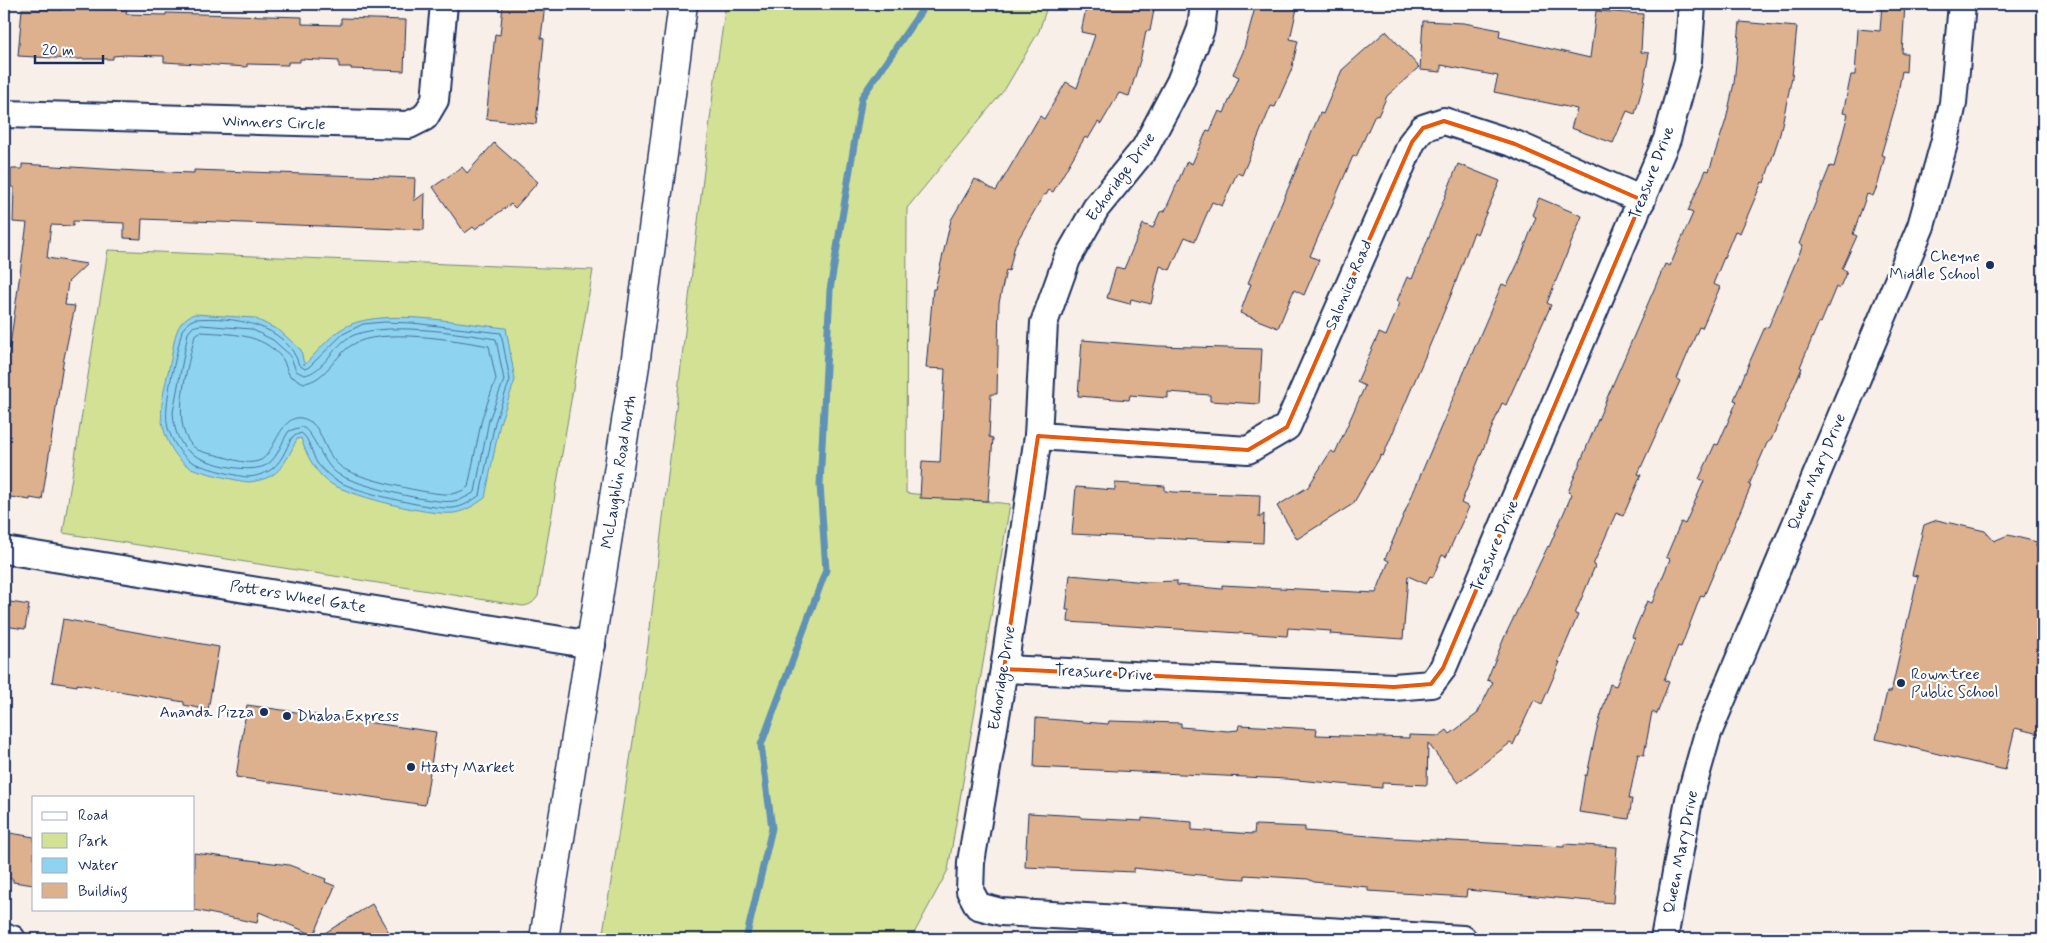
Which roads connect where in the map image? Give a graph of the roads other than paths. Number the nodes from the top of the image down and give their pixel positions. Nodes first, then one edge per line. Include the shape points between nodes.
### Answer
1 (444, 4) edge
2 (683, 4) edge
3 (1204, 4) edge
4 (1692, 4) edge
5 (1962, 4) edge
6 (4, 114) edge
7 (1642, 200) junction
8 (1038, 436) junction
9 (4, 550) edge
10 (592, 645) junction
11 (1004, 669) junction
12 (1404, 937) edge
13 (4, 938) edge
14 (12, 939) edge
15 (544, 939) edge
16 (1463, 939) edge
17 (1664, 939) edge

1 - 6 street, Winners Circle via 435,100 425,117 409,125
2 - 10 main road, McLaughlin Road North via 635,365
3 - 8 street, Echoridge Drive via 1201,29 1180,82 1145,148 1096,208 1067,258 1044,323
4 - 7 street, Treasure Drive via 1688,61 1667,139
5 - 17 street, Queen Mary Drive via 1953,103 1931,196 1892,299 1708,732 1689,800
7 - 8 street, Salonica Road via 1515,144 1444,121 1423,128 1412,142 1288,427 1248,450
7 - 11 street, Treasure Drive via 1443,668 1431,684 1394,687
8 - 11 street, Echoridge Drive
9 - 10 street, Potters Wheel Gate
10 - 15 main road, McLaughlin Road North
11 - 12 street, Echoridge Drive via 972,862 970,891 978,906 1001,912
12 - 16 street, Echoridge Drive
13 - 14 street

